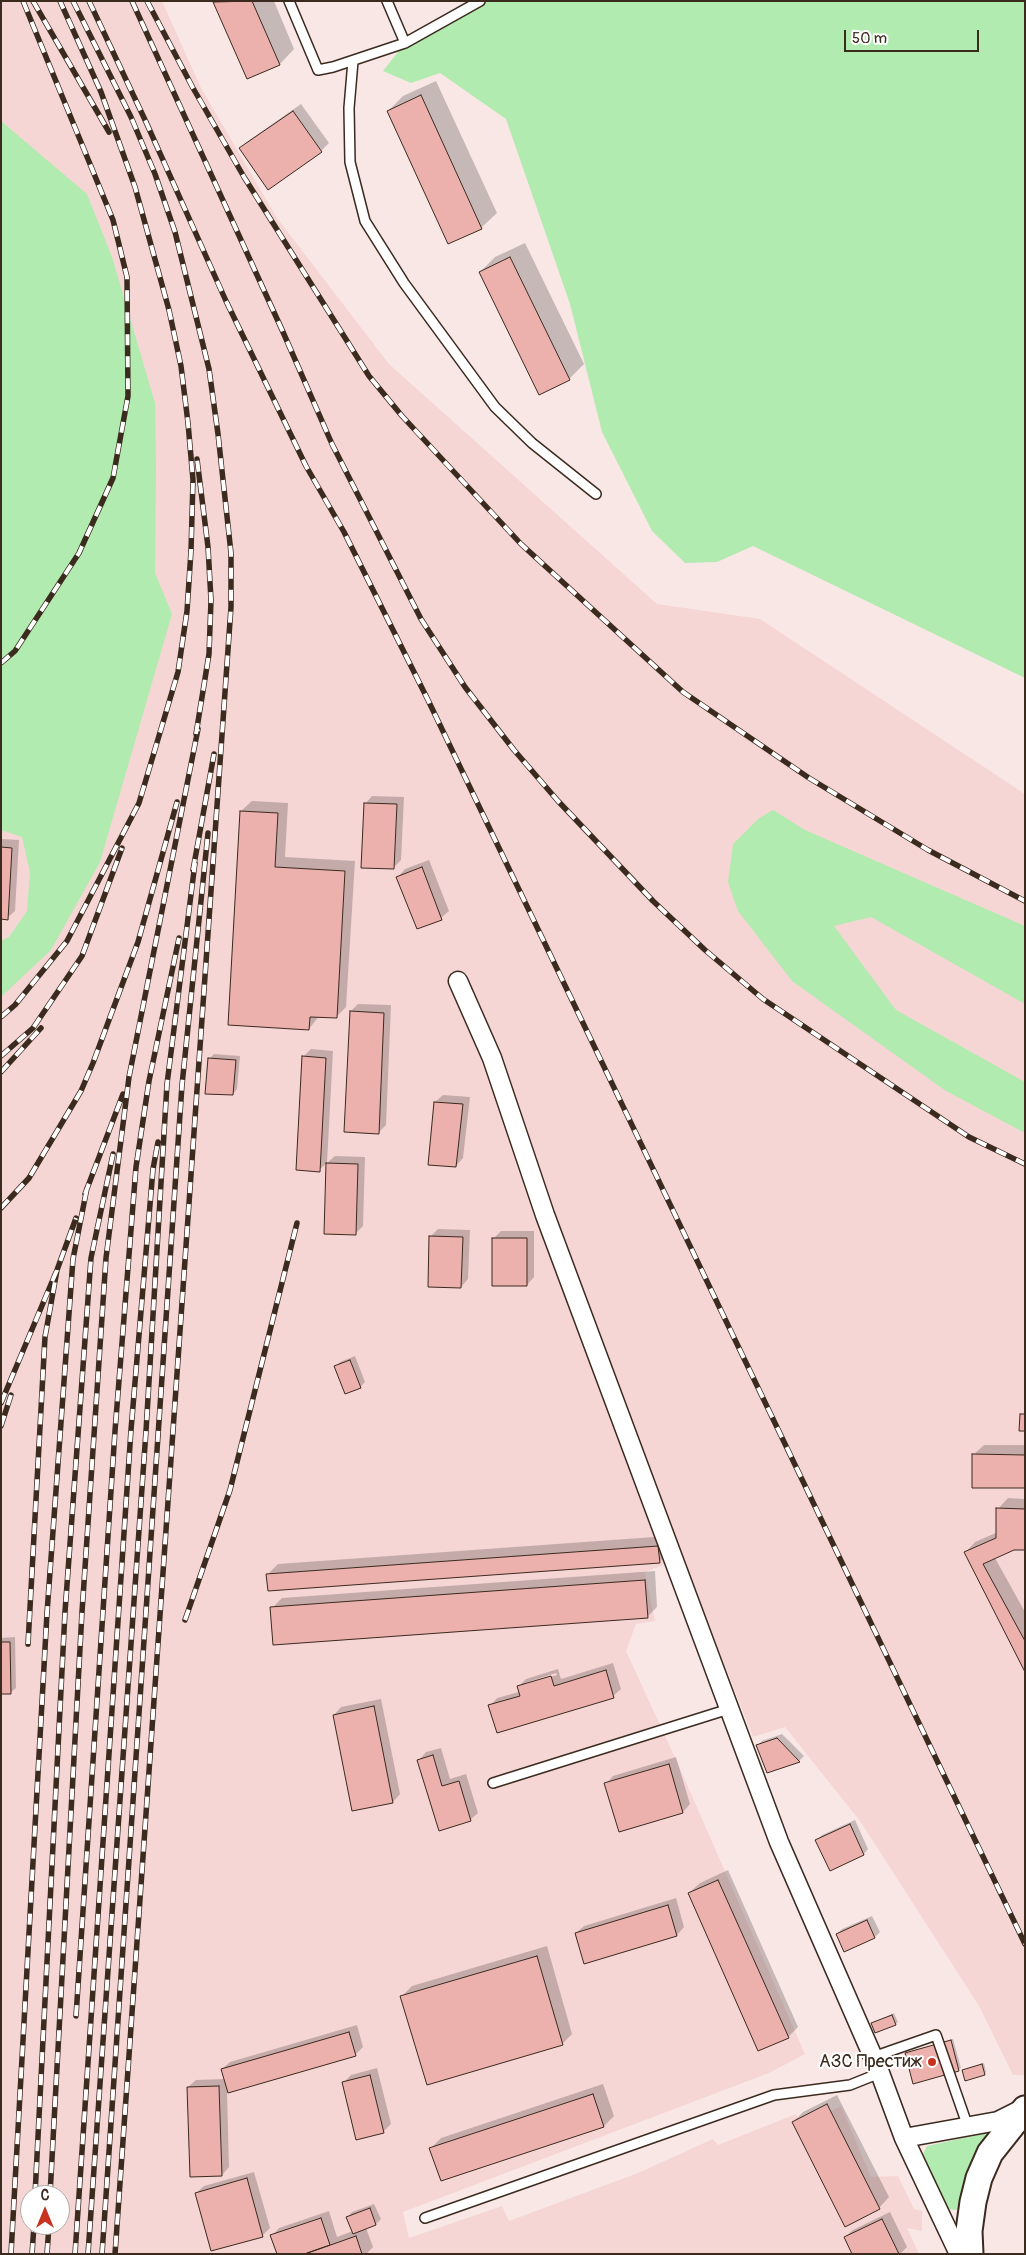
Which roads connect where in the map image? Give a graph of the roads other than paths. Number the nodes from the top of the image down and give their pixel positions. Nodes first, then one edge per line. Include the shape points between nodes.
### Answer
1 (289, 1) edge
2 (387, 1) edge
3 (480, 1) edge
4 (404, 43) junction
5 (354, 60) junction
6 (596, 494) dead end
7 (458, 981) dead end
8 (729, 1709) junction
9 (493, 1783) dead end
10 (877, 2065) junction
11 (1025, 2108) edge
12 (968, 2128) junction
13 (904, 2138) junction
14 (425, 2218) dead end
15 (959, 2254) edge
16 (970, 2254) edge

1 - 5 lane via 318,70
2 - 4 lane
3 - 4 lane
4 - 5 lane
5 - 6 lane via 349,108 350,162 365,221 404,283 495,407 532,443
7 - 8 street via 492,1058 544,1215
8 - 9 lane
8 - 10 street via 779,1842
10 - 12 lane via 936,2035
10 - 13 street
10 - 14 lane via 850,2085 774,2095
11 - 12 street via 998,2121
11 - 16 main road via 990,2153 979,2178 969,2231
12 - 13 street
13 - 15 street

